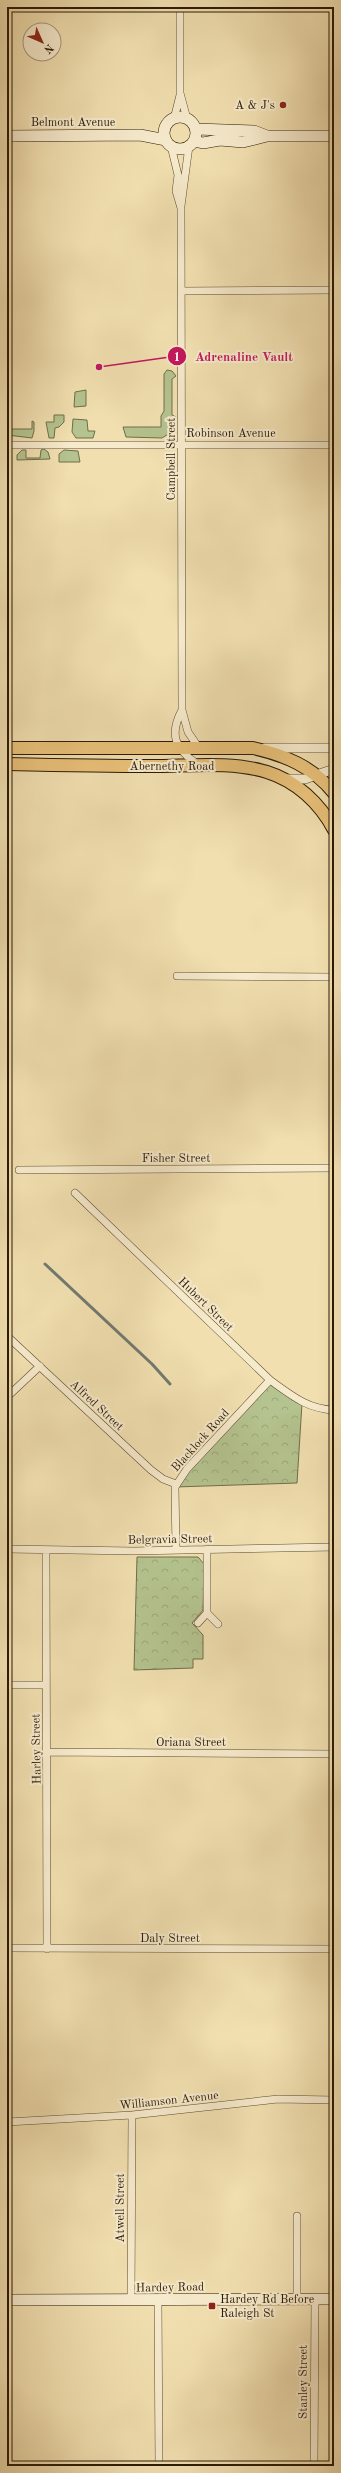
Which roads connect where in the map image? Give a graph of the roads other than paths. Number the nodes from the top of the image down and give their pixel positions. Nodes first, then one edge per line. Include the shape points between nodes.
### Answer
1 (180, 7) edge
2 (180, 93) junction
3 (187, 119) junction
4 (170, 123) junction
5 (196, 129) junction
6 (140, 135) junction
7 (7, 136) edge
8 (267, 136) junction
9 (334, 136) edge
10 (168, 143) junction
11 (191, 144) junction
12 (181, 208) junction
13 (334, 290) edge
14 (182, 291) junction
15 (182, 444) junction
16 (7, 445) edge
17 (334, 445) edge
18 (182, 710) junction
19 (7, 748) edge
20 (178, 748) junction
21 (199, 748) junction
22 (253, 748) junction
23 (334, 748) edge
24 (7, 764) edge
25 (200, 766) junction
26 (334, 769) edge
27 (316, 776) junction
28 (282, 778) junction
29 (334, 793) edge
30 (334, 830) edge
31 (176, 976) dead end
32 (334, 977) edge
33 (334, 1168) edge
34 (19, 1170) dead end
35 (75, 1193) dead end
36 (7, 1336) edge
37 (40, 1366) junction
38 (270, 1380) junction
39 (7, 1397) edge
40 (334, 1410) edge
41 (176, 1484) junction
42 (334, 1547) edge
43 (7, 1549) edge
44 (208, 1549) junction
45 (46, 1550) junction
46 (176, 1550) junction
47 (207, 1613) junction
48 (198, 1623) dead end
49 (218, 1624) dead end
50 (46, 1684) junction
51 (7, 1685) edge
52 (47, 1752) junction
53 (334, 1754) edge
54 (7, 1948) edge
55 (47, 1949) junction
56 (334, 1949) edge
57 (334, 2100) edge
58 (132, 2115) junction
59 (7, 2122) edge
60 (298, 2216) dead end
61 (297, 2298) junction
62 (315, 2299) junction
63 (334, 2299) edge
64 (7, 2300) edge
65 (131, 2300) junction
66 (158, 2300) junction
67 (158, 2466) edge
68 (314, 2466) edge

1 - 2 street
2 - 3 street
2 - 4 street
3 - 4 main road
3 - 5 main road
4 - 6 main road, Belmont Avenue
4 - 10 main road
5 - 8 main road via 254,131
5 - 11 main road
6 - 7 main road, Belmont Avenue
6 - 10 main road, Belmont Avenue
8 - 9 main road
8 - 11 main road via 243,142 220,140
10 - 11 main road via 180,149
10 - 12 street, Campbell Street via 178,175 176,191
11 - 12 street, Campbell Street
12 - 14 street, Campbell Street
13 - 14 street
14 - 15 street, Campbell Street
15 - 16 street, Robinson Avenue
15 - 17 street, Robinson Avenue
15 - 18 street, Campbell Street
18 - 20 street, Campbell Street via 178,719
18 - 21 street, Campbell Street via 188,732
19 - 20 main road, Abernethy Road
20 - 21 main road, Abernethy Road
20 - 25 street via 188,759
21 - 22 main road, Abernethy Road
22 - 23 street, Abernethy Road
22 - 27 main road via 287,757
24 - 25 main road, Abernethy Road
25 - 28 main road, Abernethy Road via 255,770
26 - 27 street, Abernethy Road
27 - 28 street, Abernethy Road via 305,779
27 - 29 main road
28 - 30 main road via 313,800
31 - 32 street
33 - 34 street, Fisher Street
35 - 38 street, Hubert Street
36 - 37 street, Alfred Street
37 - 39 street
37 - 41 street, Alfred Street via 151,1470
38 - 40 street, Hubert Street via 302,1403 323,1410
38 - 41 street, Blacklock Road
41 - 46 street, Blacklock Road
42 - 44 street, Belgravia Street
43 - 45 street, Belgravia Street
44 - 46 street, Belgravia Street
44 - 47 street
45 - 46 street, Belgravia Street
45 - 50 street, Harley Street
47 - 48 street
47 - 49 street
50 - 51 street
50 - 52 street, Harley Street
52 - 53 street, Oriana Street
52 - 55 street, Harley Street
54 - 55 street, Daly Street
55 - 56 street, Daly Street
57 - 58 street, Williamson Avenue via 278,2099
58 - 59 street, Williamson Avenue
58 - 65 street, Atwell Street
60 - 61 street
61 - 62 main road, Hardey Road
61 - 66 main road, Hardey Road
62 - 63 main road, Hardey Road
62 - 68 street, Stanley Street
64 - 65 main road, Hardey Road
65 - 66 main road, Hardey Road
66 - 67 street

